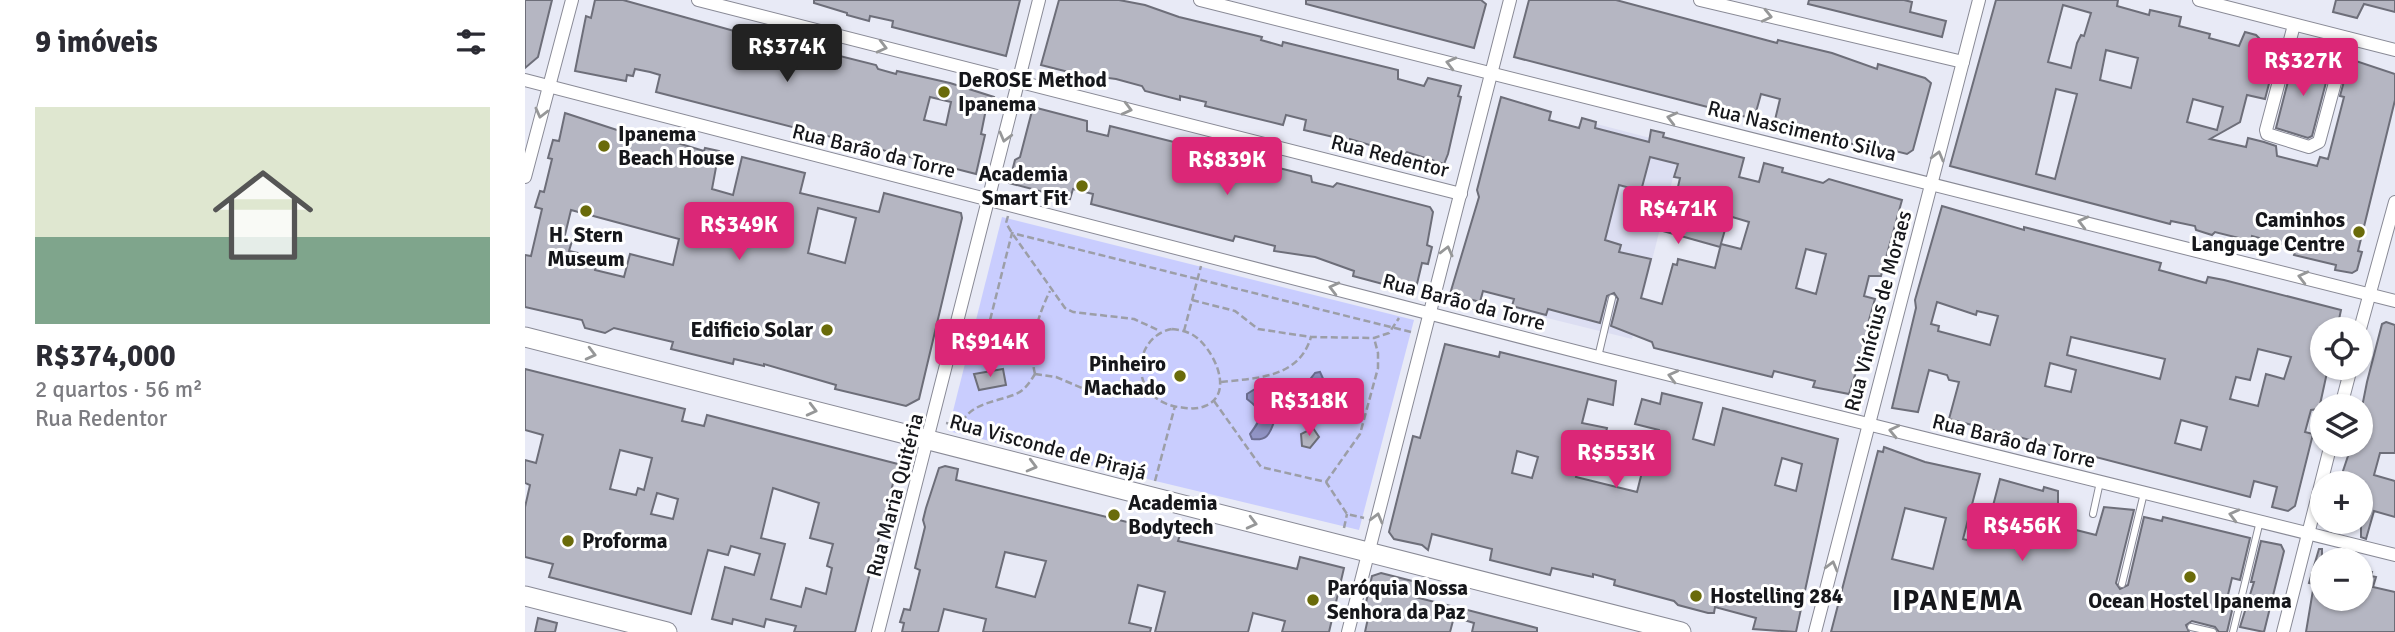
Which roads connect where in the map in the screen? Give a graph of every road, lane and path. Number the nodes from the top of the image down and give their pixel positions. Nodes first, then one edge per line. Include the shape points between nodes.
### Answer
1 (572, 0) edge
2 (698, 0) edge
3 (1039, 0) edge
4 (1200, 0) edge
5 (1510, 0) edge
6 (1700, 0) edge
7 (1979, 0) edge
8 (2199, 0) edge
9 (2294, 24) junction
10 (2347, 38) junction
11 (2395, 50) edge
12 (1963, 62) junction
13 (1491, 73) junction
14 (525, 80) edge
15 (1019, 82) junction
16 (548, 86) junction
17 (525, 177) edge
18 (1931, 183) junction
19 (1461, 194) junction
20 (989, 200) junction
21 (2395, 202) edge
22 (1006, 223) dead end
23 (1011, 233) junction
24 (1204, 255) junction
25 (1198, 278) junction
26 (1050, 291) junction
27 (2369, 294) junction
28 (1612, 298) dead end
29 (1192, 300) junction
30 (2395, 301) edge
31 (1405, 306) junction
32 (1431, 313) junction
33 (2363, 317) edge
34 (1395, 327) junction
35 (1160, 331) junction
36 (1184, 331) junction
37 (1424, 336) junction
38 (525, 337) edge
39 (1311, 337) junction
40 (1374, 338) junction
41 (985, 340) dead end
42 (1598, 357) junction
43 (1035, 374) junction
44 (1221, 382) junction
45 (1145, 389) junction
46 (1214, 401) junction
47 (1175, 406) junction
48 (934, 421) junction
49 (1868, 425) junction
50 (929, 440) junction
51 (2328, 457) edge
52 (1326, 482) junction
53 (2100, 482) junction
54 (2144, 493) junction
55 (1151, 498) junction
56 (2093, 514) dead end
57 (1376, 520) junction
58 (2260, 521) junction
59 (2308, 533) junction
60 (1368, 551) junction
61 (2395, 555) edge
62 (2122, 584) dead end
63 (525, 596) edge
64 (2190, 627) dead end
65 (667, 632) edge
66 (878, 632) edge
67 (1348, 632) edge
68 (1681, 632) edge
69 (1815, 632) edge
70 (2213, 632) edge
71 (2233, 632) edge
72 (2283, 632) edge

1 - 16 street
2 -> 15 street, Rua Redentor
3 - 15 street, Rua Maria Quitéria
13 -> 4 street, Rua Nascimento Silva
5 - 13 street
6 -> 12 street
7 - 12 street, Rua Vinícius de Moraes
8 - 9 street
9 - 10 street
9 - 10 street via 2266,130 2309,147 2319,142
10 - 11 street
18 -> 12 street, Rua Vinícius de Moraes
18 -> 13 street, Rua Nascimento Silva
13 - 19 street
14 - 16 street, Rua Barão da Torre
15 -> 19 street, Rua Redentor
15 -> 20 street, Rua Maria Quitéria
16 -> 17 street
16 - 20 street, Rua Barão da Torre
27 -> 18 street, Rua Nascimento Silva
18 - 49 street, Rua Vinícius de Moraes
32 -> 19 street
20 - 24 street, Rua Barão da Torre
20 - 48 street, Rua Maria Quitéria
21 - 27 street
22 - 23 path
23 - 25 path
23 - 26 path
23 - 41 path
24 - 25 path
31 -> 24 street, Rua Barão da Torre
25 - 29 path
25 - 34 path
26 - 35 path via 1069,311 1134,319
26 - 43 path via 1038,318
27 - 30 street, Rua Nascimento Silva
27 - 33 street
28 - 42 lane
29 - 36 path
29 - 39 path via 1235,311 1258,329
31 - 32 street, Rua Barão da Torre
31 - 34 path
32 - 37 street
32 - 42 street, Rua Barão da Torre
34 - 37 path
34 - 40 path
35 - 36 path
35 - 45 path via 1145,351
36 - 44 path via 1201,341
57 -> 37 street
38 -> 50 main road, Rua Visconde de Pirajá
39 - 40 path
39 - 44 path via 1302,357 1286,370
40 - 52 path via 1378,368 1360,434
49 -> 42 street, Rua Barão da Torre
43 - 45 path via 1089,391
43 - 48 path via 1021,391 981,405 960,425
44 - 46 path
45 - 47 path via 1157,401
46 - 47 path via 1198,408
46 - 52 path via 1261,467
47 - 55 path
48 - 50 street, Rua Maria Quitéria
53 -> 49 street, Rua Barão da Torre
69 -> 49 street, Rua Vinícius de Moraes
50 -> 55 main road, Rua Visconde de Pirajá
50 - 66 street, Rua Maria Quitéria
51 - 59 street
52 - 57 path via 1347,514
53 - 54 street, Rua Barão da Torre
53 - 56 lane
58 -> 54 street, Rua Barão da Torre
54 - 62 lane
55 -> 60 main road, Rua Visconde de Pirajá
57 - 60 street
58 - 59 street, Rua Barão da Torre
58 - 71 lane
59 - 61 street, Rua Barão da Torre
59 - 72 street
60 - 67 street
60 - 68 main road, Rua Visconde de Pirajá
63 - 65 main road
64 - 70 lane

